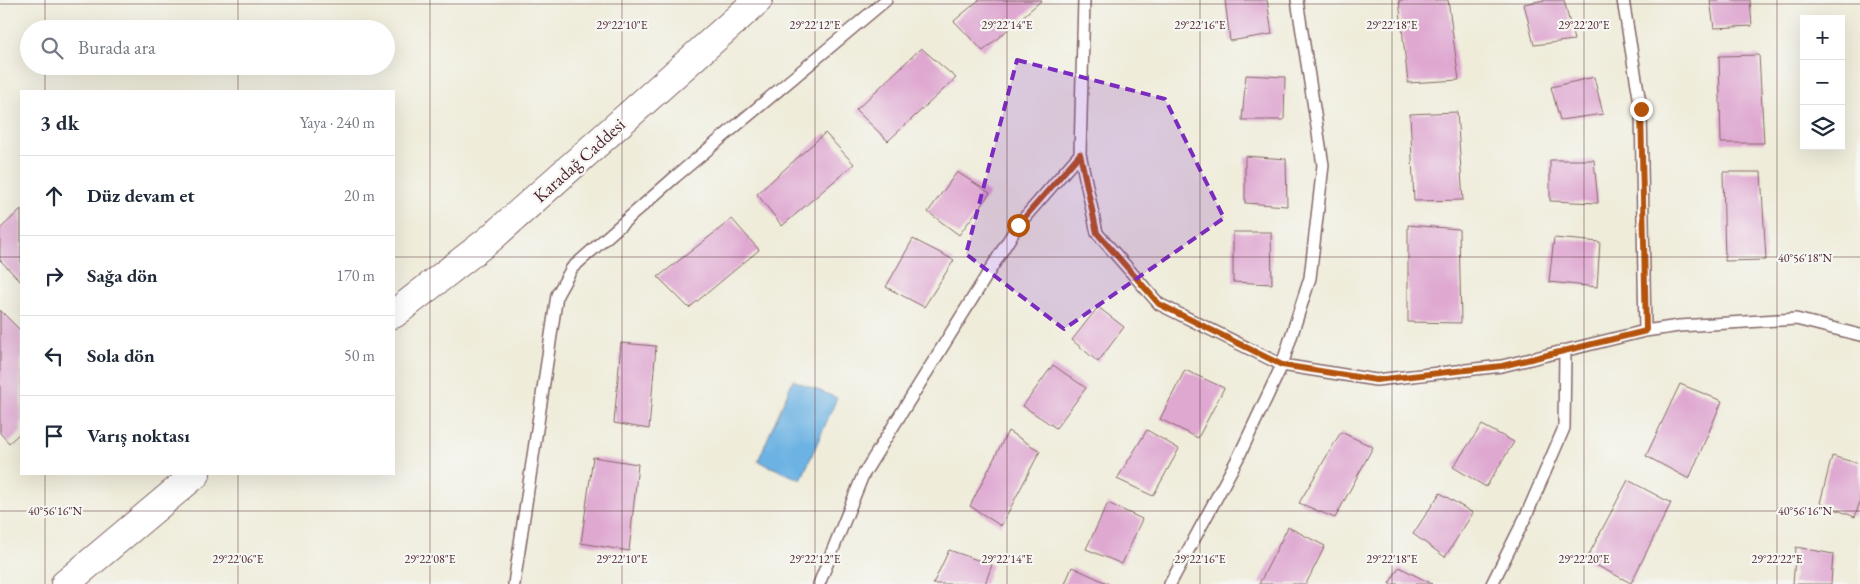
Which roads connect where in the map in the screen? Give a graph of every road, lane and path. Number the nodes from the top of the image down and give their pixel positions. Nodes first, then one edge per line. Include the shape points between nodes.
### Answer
1 (758, 0) edge
2 (886, 0) edge
3 (1084, 0) edge
4 (1297, 0) edge
5 (1623, 0) edge
6 (1080, 154) junction
7 (395, 313) edge
8 (1646, 331) junction
9 (1860, 335) edge
10 (1565, 351) junction
11 (1282, 365) junction
12 (195, 475) edge
13 (65, 584) edge
14 (514, 584) edge
15 (819, 584) edge
16 (1170, 584) edge
17 (1492, 584) edge

1 - 7 street, Karadağ Caddesi via 490,239
2 - 14 lane via 572,268 557,295
3 - 6 lane
4 - 11 lane via 1323,165 1310,278
5 - 8 lane via 1641,109
6 - 11 lane via 1097,233 1159,304
6 - 15 lane via 1018,225 863,475
8 - 9 lane via 1679,326 1796,320
8 - 10 lane
10 - 11 lane via 1502,366 1376,380
10 - 17 lane via 1564,428
11 - 16 lane via 1239,456
12 - 13 street

